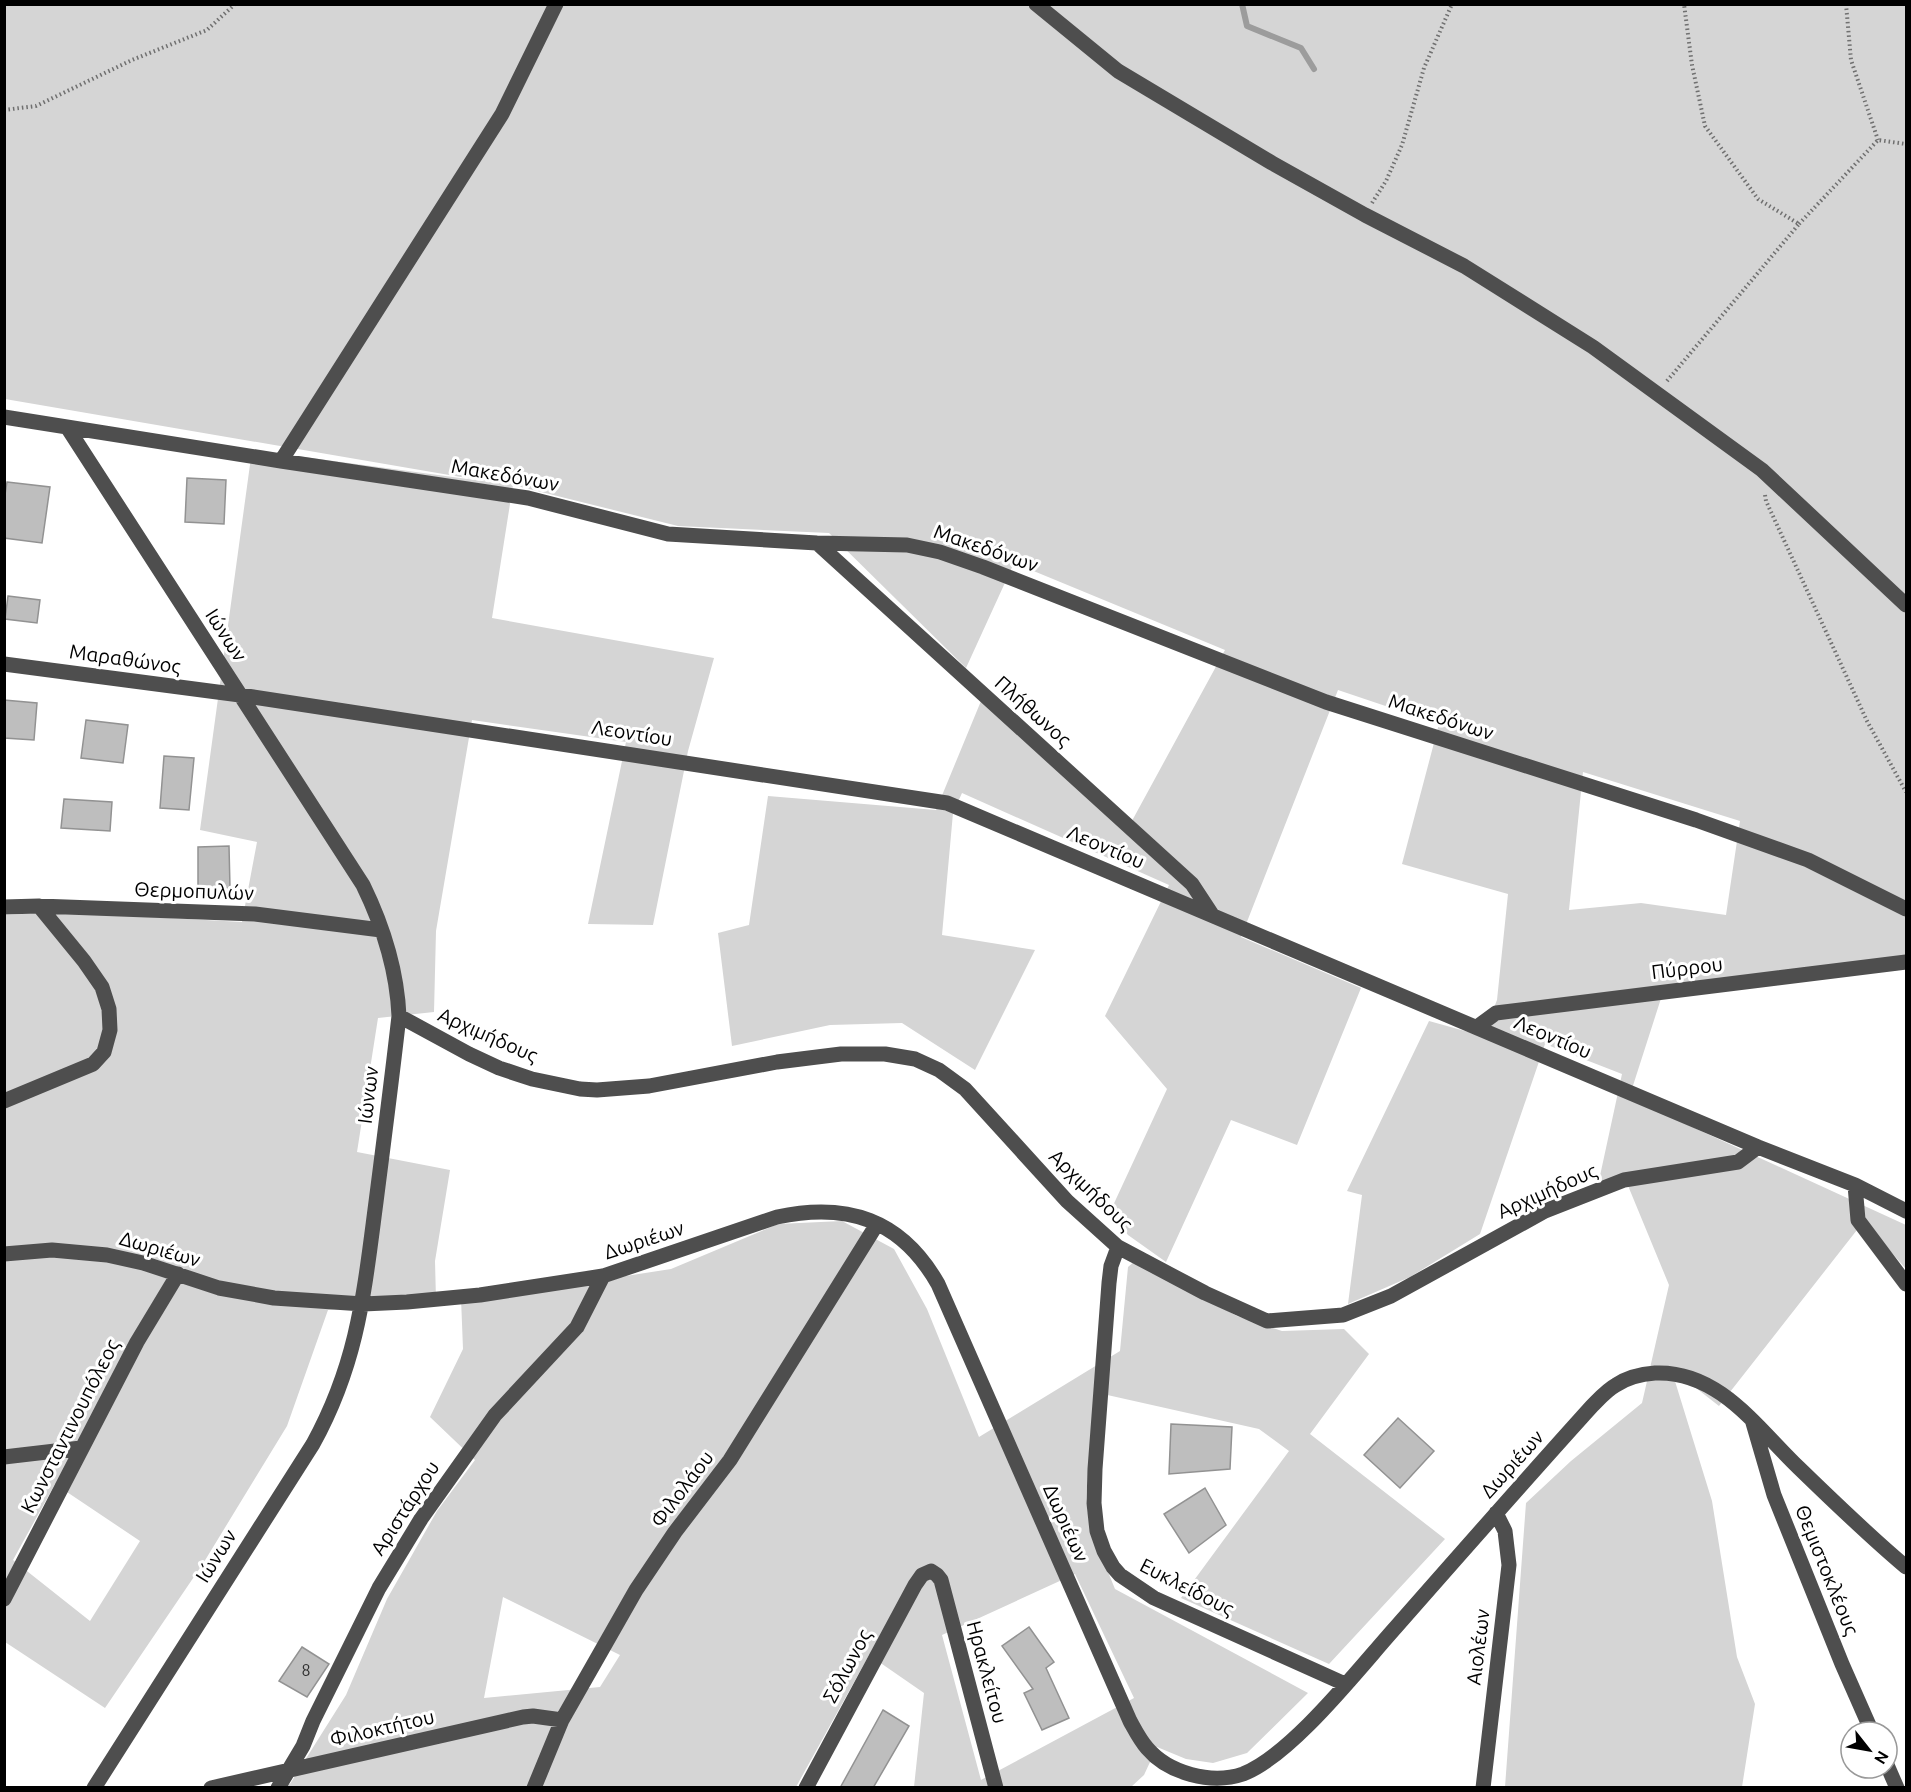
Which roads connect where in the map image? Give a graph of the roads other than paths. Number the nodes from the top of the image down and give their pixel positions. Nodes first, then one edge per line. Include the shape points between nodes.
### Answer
1 (556, 4) edge
2 (1036, 4) edge
3 (4, 417) edge
4 (67, 427) junction
5 (281, 461) junction
6 (817, 543) junction
7 (1906, 605) edge
8 (4, 664) edge
9 (240, 695) junction
10 (39, 906) junction
11 (4, 907) edge
12 (1906, 909) edge
13 (1213, 916) junction
14 (381, 930) junction
15 (1906, 962) edge
16 (399, 1016) junction
17 (1477, 1027) junction
18 (4, 1101) edge
19 (1758, 1147) junction
20 (1855, 1185) junction
21 (1906, 1211) edge
22 (877, 1224) junction
23 (1118, 1247) junction
24 (4, 1254) edge
25 (178, 1274) junction
26 (603, 1276) junction
27 (1906, 1284) edge
28 (363, 1304) junction
29 (1752, 1420) junction
30 (81, 1448) junction
31 (4, 1457) edge
32 (1496, 1513) junction
33 (1906, 1567) edge
34 (931, 1571) joint
35 (4, 1599) edge
36 (1345, 1684) junction
37 (562, 1720) junction
38 (1867, 1720) edge
39 (288, 1771) junction
40 (94, 1788) edge
41 (211, 1788) edge
42 (278, 1788) edge
43 (534, 1788) edge
44 (806, 1788) edge
45 (996, 1788) edge
46 (1483, 1788) edge

1 - 5 street via 501,114
2 - 7 street via 1118,71 1272,163 1464,266 1593,347 1762,470
3 - 4 street, Μακεδόνων
4 - 5 street, Μακεδόνων
4 - 9 street, Ιώνων
5 - 6 street, Μακεδόνων via 528,498 668,534
6 - 12 street, Μακεδόνων via 907,545 940,552 1326,702 1696,820 1808,860
6 - 13 street, Πλήθωνος via 1192,884
8 - 9 street, Μαραθώνος
9 - 13 street, Λεοντίου via 947,802
9 - 14 street, Ιώνων via 363,885
10 - 11 street, Θερμοπυλών
10 - 14 street, Θερμοπυλών via 255,914
10 - 18 street via 102,987 109,1008 108,1038 104,1052 93,1064
13 - 17 street, Λεοντίου
14 - 16 street, Ιώνων via 396,980
15 - 17 street, Πύρρου via 1496,1013
16 - 23 street, Αρχιμήδους via 499,1068 580,1089 649,1086 841,1054 885,1053 915,1059 965,1089 1067,1201
16 - 28 street, Ιώνων
17 - 19 street, Λεοντίου
19 - 20 street, Λεοντίου
19 - 23 street, Αρχιμήδους via 1737,1162 1624,1180 1545,1211 1391,1296 1343,1315 1267,1321
20 - 21 street, Λεοντίου
20 - 27 street via 1858,1220
22 - 26 street, Δωριέων via 839,1211 798,1213
22 - 36 street, Δωριέων via 913,1249 938,1284 1130,1721 1147,1748 1168,1765 1197,1776 1241,1774 1284,1747
22 - 37 street, Φιλολάου via 730,1460 636,1590
23 - 36 street, Ευκλείδους via 1109,1283 1095,1469 1095,1520 1107,1557 1120,1575 1154,1598
24 - 25 street, Δωριέων via 35,1250 87,1253
25 - 28 street, Δωριέων via 256,1296
25 - 30 street, Κωνσταντινουπόλεος
26 - 28 street, Δωριέων via 480,1295
26 - 39 street, Αριστάρχου via 578,1327 495,1415 421,1519 374,1597
28 - 40 street, Ιώνων via 345,1374 313,1444
29 - 32 street, Δωριέων via 1721,1392 1691,1378 1662,1373 1630,1377 1592,1406
29 - 33 street, Δωριέων
29 - 38 street, Θεμιστοκλέους via 1774,1495
30 - 31 street
30 - 35 street, Κωνσταντινουπόλεος
32 - 36 street, Δωριέων
32 - 46 street, Αιολέων via 1505,1531 1509,1565
34 - 44 street, Σόλωνος via 915,1585
34 - 45 street, Ηρακλείτου via 941,1580
37 - 39 street, Φιλοκτήτου via 523,1717
37 - 43 street, Φιλολάου
39 - 41 street, Φιλοκτήτου
39 - 42 street, Αριστάρχου

